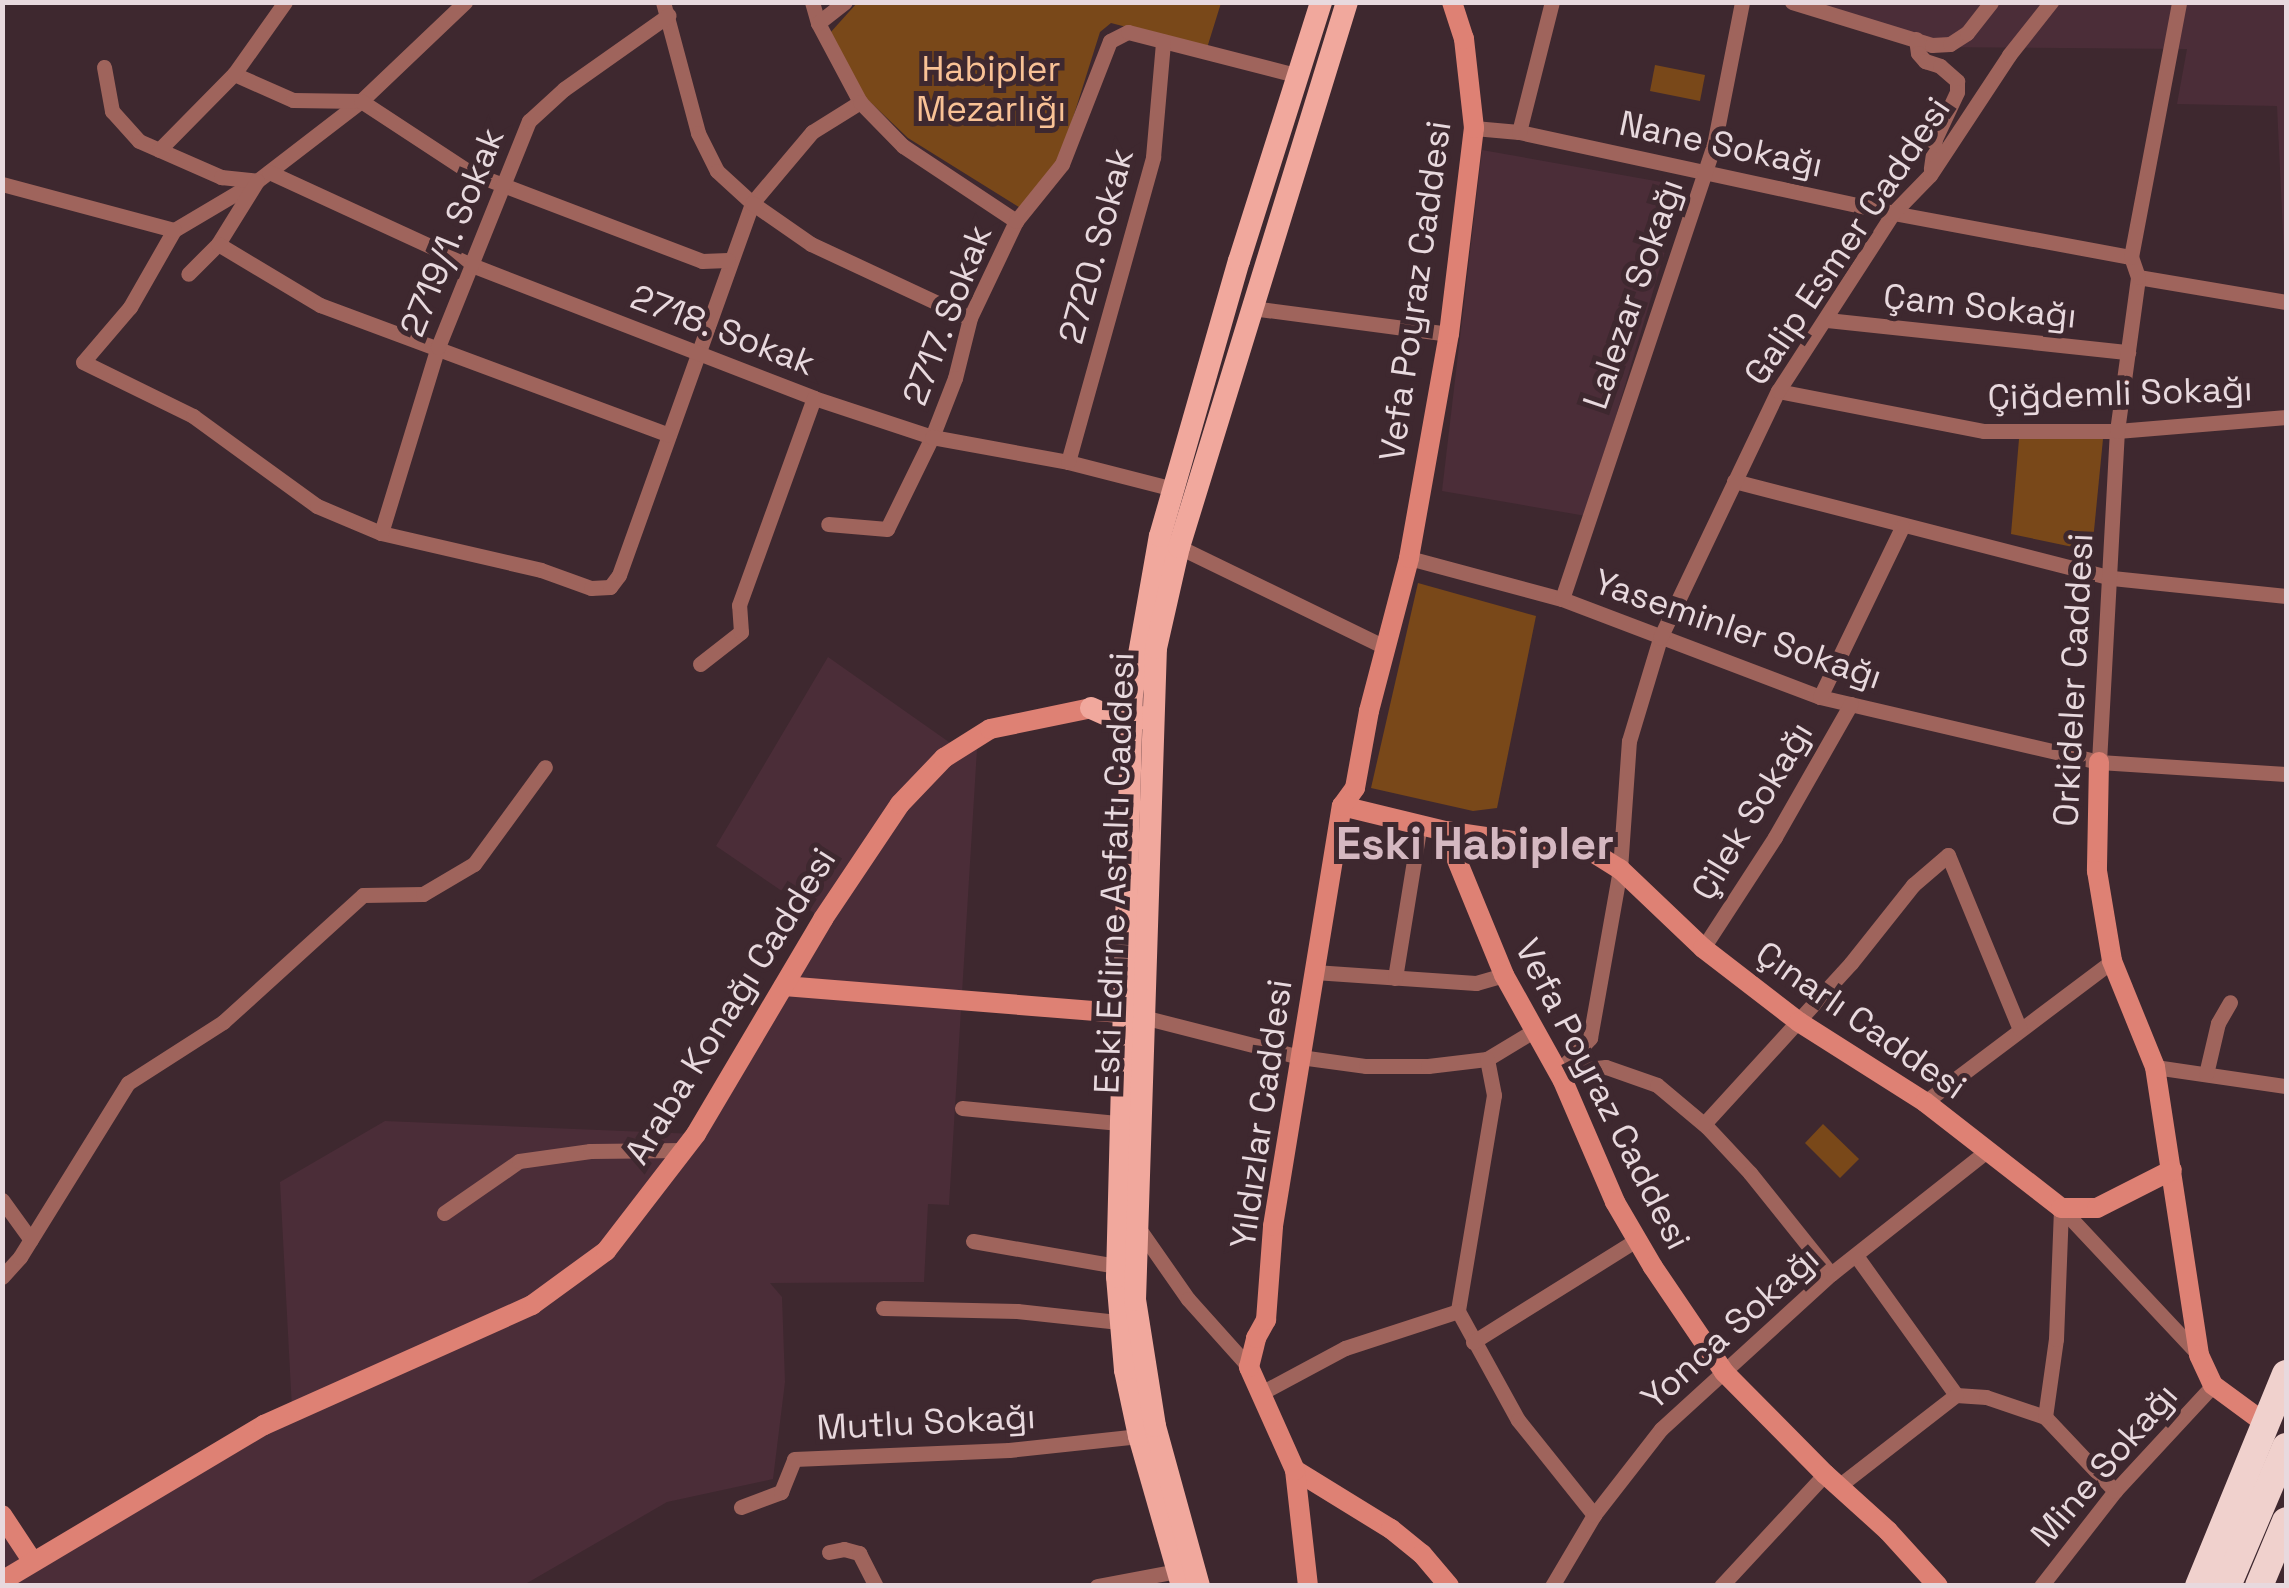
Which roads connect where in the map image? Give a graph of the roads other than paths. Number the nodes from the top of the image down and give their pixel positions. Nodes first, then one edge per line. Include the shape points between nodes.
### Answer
1 (285, 2) edge
2 (465, 2) edge
3 (812, 2) edge
4 (845, 2) edge
5 (1322, 2) edge
6 (1347, 2) edge
7 (1452, 2) edge
8 (1552, 2) edge
9 (1742, 2) edge
10 (1792, 2) edge
11 (1991, 2) edge
12 (2051, 2) edge
13 (2180, 2) edge
14 (666, 9) edge
15 (818, 23) junction
16 (1916, 39) junction
17 (1163, 42) junction
18 (104, 67) dead end
19 (234, 74) junction
20 (1296, 75) junction
21 (361, 100) junction
22 (860, 102) junction
23 (1474, 128) junction
24 (1519, 132) junction
25 (159, 150) junction
26 (1706, 170) junction
27 (1930, 174) junction
28 (263, 176) junction
29 (2, 184) edge
30 (501, 184) junction
31 (752, 203) junction
32 (1893, 214) junction
33 (1016, 221) junction
34 (174, 230) junction
35 (218, 244) junction
36 (2131, 258) junction
37 (728, 260) junction
38 (470, 264) junction
39 (188, 274) dead end
40 (2138, 277) junction
41 (2286, 302) edge
42 (1252, 308) junction
43 (970, 318) junction
44 (1827, 320) junction
45 (1449, 334) junction
46 (438, 347) junction
47 (699, 352) junction
48 (2128, 352) junction
49 (1778, 391) junction
50 (814, 398) junction
51 (2286, 417) edge
52 (2117, 431) junction
53 (669, 434) junction
54 (932, 437) junction
55 (1068, 462) junction
56 (1734, 481) junction
57 (1173, 489) junction
58 (828, 524) dead end
59 (1902, 527) junction
60 (381, 533) junction
61 (1179, 547) junction
62 (1409, 558) junction
63 (2112, 578) junction
64 (2286, 596) edge
65 (1562, 599) junction
66 (1660, 638) junction
67 (1387, 648) junction
68 (700, 664) dead end
69 (1132, 694) junction
70 (1820, 697) junction
71 (1851, 704) junction
72 (1091, 708) junction
73 (1144, 715) junction
74 (2099, 762) junction
75 (546, 767) dead end
76 (2286, 774) edge
77 (1342, 806) junction
78 (1420, 824) junction
79 (1445, 830) junction
80 (1620, 869) junction
81 (1703, 948) junction
82 (2112, 961) junction
83 (1314, 972) junction
84 (1504, 975) junction
85 (1395, 978) junction
86 (784, 986) junction
87 (2230, 1002) dead end
88 (1121, 1014) junction
89 (1146, 1016) junction
90 (1799, 1022) junction
91 (1535, 1030) junction
92 (2020, 1030) junction
93 (1300, 1058) junction
94 (1487, 1059) junction
95 (2155, 1067) junction
96 (1558, 1072) junction
97 (2206, 1074) junction
98 (2286, 1086) edge
99 (1925, 1102) junction
100 (962, 1108) dead end
101 (1119, 1123) junction
102 (1704, 1124) junction
103 (684, 1150) junction
104 (1987, 1151) junction
105 (2172, 1170) junction
106 (2, 1200) edge
107 (2060, 1208) junction
108 (444, 1213) dead end
109 (1125, 1222) junction
110 (31, 1240) junction
111 (1636, 1240) junction
112 (972, 1241) dead end
113 (1857, 1257) junction
114 (1116, 1266) junction
115 (1831, 1274) junction
116 (2, 1277) edge
117 (884, 1308) dead end
118 (1458, 1311) junction
119 (1120, 1322) junction
120 (1473, 1342) junction
121 (2199, 1355) junction
122 (1249, 1367) junction
123 (1724, 1372) junction
124 (2286, 1374) edge
125 (2213, 1385) junction
126 (1262, 1393) junction
127 (1956, 1395) junction
128 (2045, 1418) junction
129 (2266, 1424) junction
130 (1139, 1436) junction
131 (2286, 1447) edge
132 (1295, 1470) junction
133 (1832, 1480) junction
134 (2114, 1491) junction
135 (741, 1507) dead end
136 (2, 1515) edge
137 (1594, 1515) junction
138 (2286, 1520) edge
139 (2220, 1537) junction
140 (829, 1552) dead end
141 (34, 1562) junction
142 (1179, 1578) edge
143 (2, 1580) edge
144 (876, 1586) edge
145 (1096, 1586) edge
146 (1199, 1586) edge
147 (1308, 1586) edge
148 (1448, 1586) edge
149 (1552, 1586) edge
150 (1722, 1586) edge
151 (1938, 1586) edge
152 (2041, 1586) edge
153 (2199, 1586) edge
154 (2209, 1586) edge
155 (2227, 1586) edge
156 (2259, 1586) edge

1 - 19 street
2 - 21 street
3 - 15 street, 2717. Sokak
4 - 15 street
5 - 20 main road, Eski Edirne Asfaltı Caddesi
6 - 42 main road, Eski Edirne Asfaltı Caddesi
7 - 23 main road, Vefa Poyraz Caddesi via 1464,39
8 - 24 street
9 - 26 street, Lalezar Sokağı
10 - 16 street
11 - 16 street via 1950,44
12 - 27 street, Galip Esmer Caddesi
13 - 36 street
14 - 30 street, 2719/1. Sokak via 528,120
14 - 31 street via 698,133 718,171
15 - 22 street, 2717. Sokak
16 - 27 street via 1918,53 1957,81
17 - 20 street
17 - 33 street via 1128,32 1110,40 1062,164
17 - 55 street, 2720. Sokak via 1154,157
18 - 25 street, 2718. Sokak via 112,112 139,141
19 - 21 street via 293,100
19 - 25 street
20 - 57 main road, Eski Edirne Asfaltı Caddesi
21 - 28 street
21 - 30 street via 469,172
22 - 31 street via 812,132
22 - 33 street, 2717. Sokak via 903,146
23 - 24 street, Nane Sokağı
23 - 45 main road, Vefa Poyraz Caddesi
24 - 26 street, Nane Sokağı
25 - 28 street, 2718. Sokak via 221,177
26 - 32 street, Nane Sokağı
26 - 65 street, Lalezar Sokağı
27 - 32 street, Galip Esmer Caddesi
28 - 34 street
28 - 35 street
28 - 38 street, 2718. Sokak
29 - 34 street
30 - 37 street via 702,261
30 - 38 street, 2719/1. Sokak
31 - 37 street
31 - 43 street via 847,264
32 - 36 street, Nane Sokağı
32 - 44 street, Galip Esmer Caddesi
33 - 43 street, 2717. Sokak
34 - 60 street via 130,307 83,362 193,416 317,506
35 - 39 street
35 - 46 street via 320,305
36 - 40 street, Orkideler Caddesi
37 - 47 street
38 - 46 street, 2719/1. Sokak
38 - 47 street, 2718. Sokak
40 - 41 street
40 - 48 street, Orkideler Caddesi
42 - 45 street
42 - 61 main road, Eski Edirne Asfaltı Caddesi
43 - 54 street, 2717. Sokak
44 - 48 street, Çam Sokağı
44 - 49 street, Galip Esmer Caddesi
45 - 62 main road, Vefa Poyraz Caddesi
46 - 53 street
46 - 60 street, 2719/1. Sokak
47 - 50 street, 2718. Sokak
47 - 53 street
48 - 52 street, Orkideler Caddesi
49 - 52 street, Çiğdemli Sokağı via 1984,431
49 - 56 street, Galip Esmer Caddesi
50 - 54 street, 2718. Sokak
50 - 68 street via 738,604 741,632
51 - 52 street, Çiğdemli Sokağı
52 - 63 street, Orkideler Caddesi
53 - 60 street via 619,575 603,590
54 - 55 street, 2718. Sokak
54 - 58 street, 2717. Sokak via 887,529
55 - 57 street, 2718. Sokak
56 - 59 street
56 - 66 street, Galip Esmer Caddesi
57 - 69 main road, Eski Edirne Asfaltı Caddesi via 1148,586
59 - 63 street
59 - 70 street
61 - 67 street
61 - 73 main road, Eski Edirne Asfaltı Caddesi
62 - 65 street, Yaseminler Sokağı
62 - 67 main road, Vefa Poyraz Caddesi
63 - 64 street
63 - 74 street, Orkideler Caddesi
65 - 66 street, Yaseminler Sokağı
66 - 70 street, Yaseminler Sokağı
66 - 80 street, Galip Esmer Caddesi via 1628,741
67 - 77 main road, Yıldızlar Caddesi via 1355,788
69 - 72 main road
69 - 73 main road, Eski Edirne Asfaltı Caddesi
70 - 71 street, Yaseminler Sokağı
71 - 74 street, Yaseminler Sokağı
71 - 81 street, Çilek Sokağı
72 - 73 main road
72 - 86 main road, Araba Konağı Caddesi via 990,730 944,758 880,829
73 - 88 main road, Eski Edirne Asfaltı Caddesi
73 - 89 main road, Eski Edirne Asfaltı Caddesi via 1150,782
74 - 76 street, Yaseminler Sokağı
74 - 82 main road, Orkideler Caddesi via 2097,871
75 - 110 street via 474,864 423,894 363,895 223,1022 128,1083
77 - 78 main road, Çınarlı Caddesi
77 - 83 main road, Yıldızlar Caddesi
78 - 79 main road, Çınarlı Caddesi
78 - 85 street
79 - 80 main road, Çınarlı Caddesi via 1594,853
79 - 84 main road, Vefa Poyraz Caddesi
80 - 81 main road, Çınarlı Caddesi
80 - 96 street, Galip Esmer Caddesi via 1590,1038
81 - 90 main road, Çınarlı Caddesi
82 - 92 street
82 - 95 main road, Orkideler Caddesi
83 - 85 street
83 - 93 main road, Yıldızlar Caddesi
84 - 85 street via 1476,983
84 - 91 main road, Vefa Poyraz Caddesi
86 - 88 main road
86 - 103 main road, Araba Konağı Caddesi
87 - 97 street
88 - 89 street
88 - 101 main road, Eski Edirne Asfaltı Caddesi
89 - 93 street
89 - 109 main road, Eski Edirne Asfaltı Caddesi
90 - 92 street via 1913,885 1948,855
90 - 99 main road, Çınarlı Caddesi
90 - 102 street
91 - 94 street
91 - 96 main road, Vefa Poyraz Caddesi
92 - 99 street
93 - 94 street via 1366,1066
93 - 122 main road, Yıldızlar Caddesi via 1272,1226 1266,1320
94 - 118 street via 1494,1095
95 - 97 street
95 - 105 main road, Orkideler Caddesi
96 - 102 street via 1606,1067 1657,1085
96 - 111 main road, Vefa Poyraz Caddesi
97 - 98 street
99 - 104 main road, Çınarlı Caddesi
100 - 101 street
101 - 109 main road, Eski Edirne Asfaltı Caddesi
102 - 115 street
103 - 108 street via 590,1151 519,1161
103 - 141 main road, Araba Konağı Caddesi via 606,1250 532,1305 264,1425
104 - 107 main road, Çınarlı Caddesi
104 - 113 street, Yonca Sokağı
105 - 107 main road via 2096,1208
105 - 121 main road, Orkideler Caddesi
106 - 110 street
107 - 121 street, Çınarlı Caddesi
107 - 128 street via 2056,1339
109 - 114 main road, Eski Edirne Asfaltı Caddesi
109 - 122 street
109 - 146 main road, Eski Edirne Asfaltı Caddesi via 1155,1426
110 - 116 street
111 - 120 street
111 - 123 main road, Vefa Poyraz Caddesi
112 - 114 street
113 - 115 street, Yonca Sokağı
113 - 127 street
114 - 119 main road, Eski Edirne Asfaltı Caddesi
115 - 123 street, Yonca Sokağı
117 - 119 street
118 - 120 street
118 - 126 street via 1345,1348
119 - 130 main road, Eski Edirne Asfaltı Caddesi
120 - 137 street via 1518,1420
121 - 125 main road, Çınarlı Caddesi
122 - 126 main road
123 - 133 main road, Vefa Poyraz Caddesi
123 - 137 street, Yonca Sokağı via 1661,1429
124 - 129 highway
125 - 129 main road, Çınarlı Caddesi
125 - 134 street, Mine Sokağı
126 - 132 main road
127 - 128 street via 1986,1397
127 - 133 street
128 - 134 street
129 - 139 highway
130 - 135 street, Mutlu Sokağı via 1009,1450 794,1459 781,1492
130 - 142 main road, Eski Edirne Asfaltı Caddesi
131 - 155 highway
132 - 147 main road
132 - 148 main road via 1391,1529
133 - 150 street
133 - 151 main road, Vefa Poyraz Caddesi
134 - 152 street, Mine Sokağı
136 - 141 main road
137 - 149 street, Yonca Sokağı
138 - 156 highway
139 - 153 highway
139 - 154 highway
140 - 144 street via 860,1554
141 - 143 main road, Araba Konağı Caddesi
142 - 145 street

